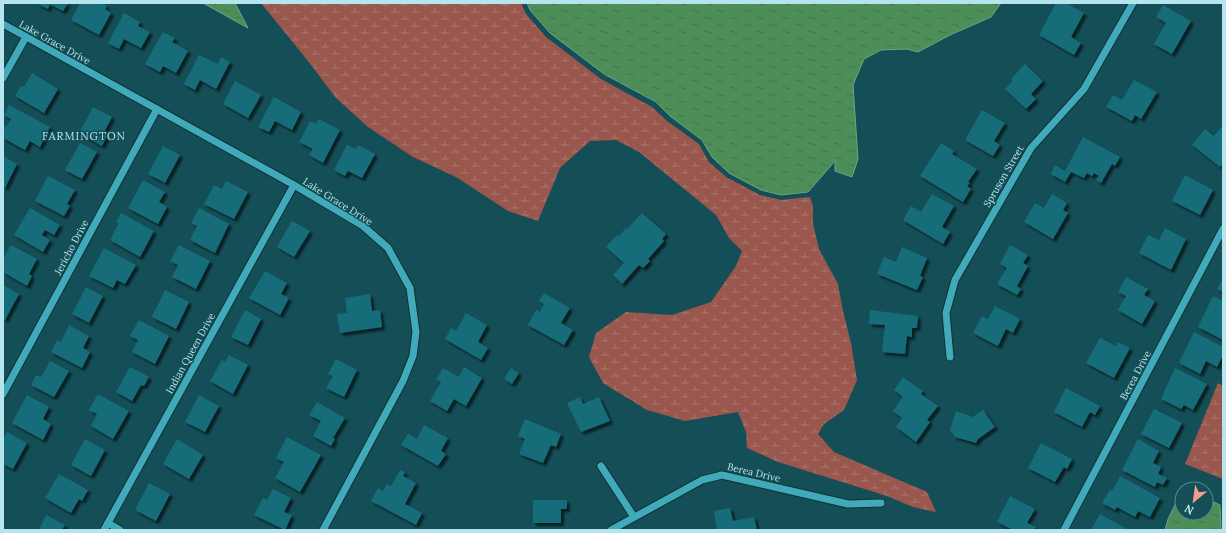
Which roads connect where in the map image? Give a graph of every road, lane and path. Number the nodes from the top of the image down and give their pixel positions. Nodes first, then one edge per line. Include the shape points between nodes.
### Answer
1 (1133, 3) edge
2 (3, 24) edge
3 (26, 37) junction
4 (3, 78) edge
5 (157, 109) junction
6 (294, 185) junction
7 (1223, 228) edge
8 (950, 357) dead end
9 (3, 394) edge
10 (601, 466) dead end
11 (881, 503) dead end
12 (634, 517) junction
13 (108, 523) junction
14 (104, 530) edge
15 (120, 530) edge
16 (323, 530) edge
17 (611, 530) edge
18 (1064, 530) edge

1 - 8 street, Spruson Street via 1084,89 1031,148 955,280 946,313
2 - 3 street, Lake Grace Drive
3 - 4 street
3 - 5 street, Lake Grace Drive
5 - 6 street, Lake Grace Drive
5 - 9 street, Jericho Drive
6 - 13 street, Indian Queen Drive
6 - 16 street, Lake Grace Drive via 363,226 388,248 410,288 416,332 413,356 404,381
7 - 18 street, Berea Drive
10 - 12 street
11 - 12 street, Berea Drive via 848,504 722,475 702,480
12 - 17 street, Berea Drive
13 - 14 street, Indian Queen Drive
13 - 15 street

